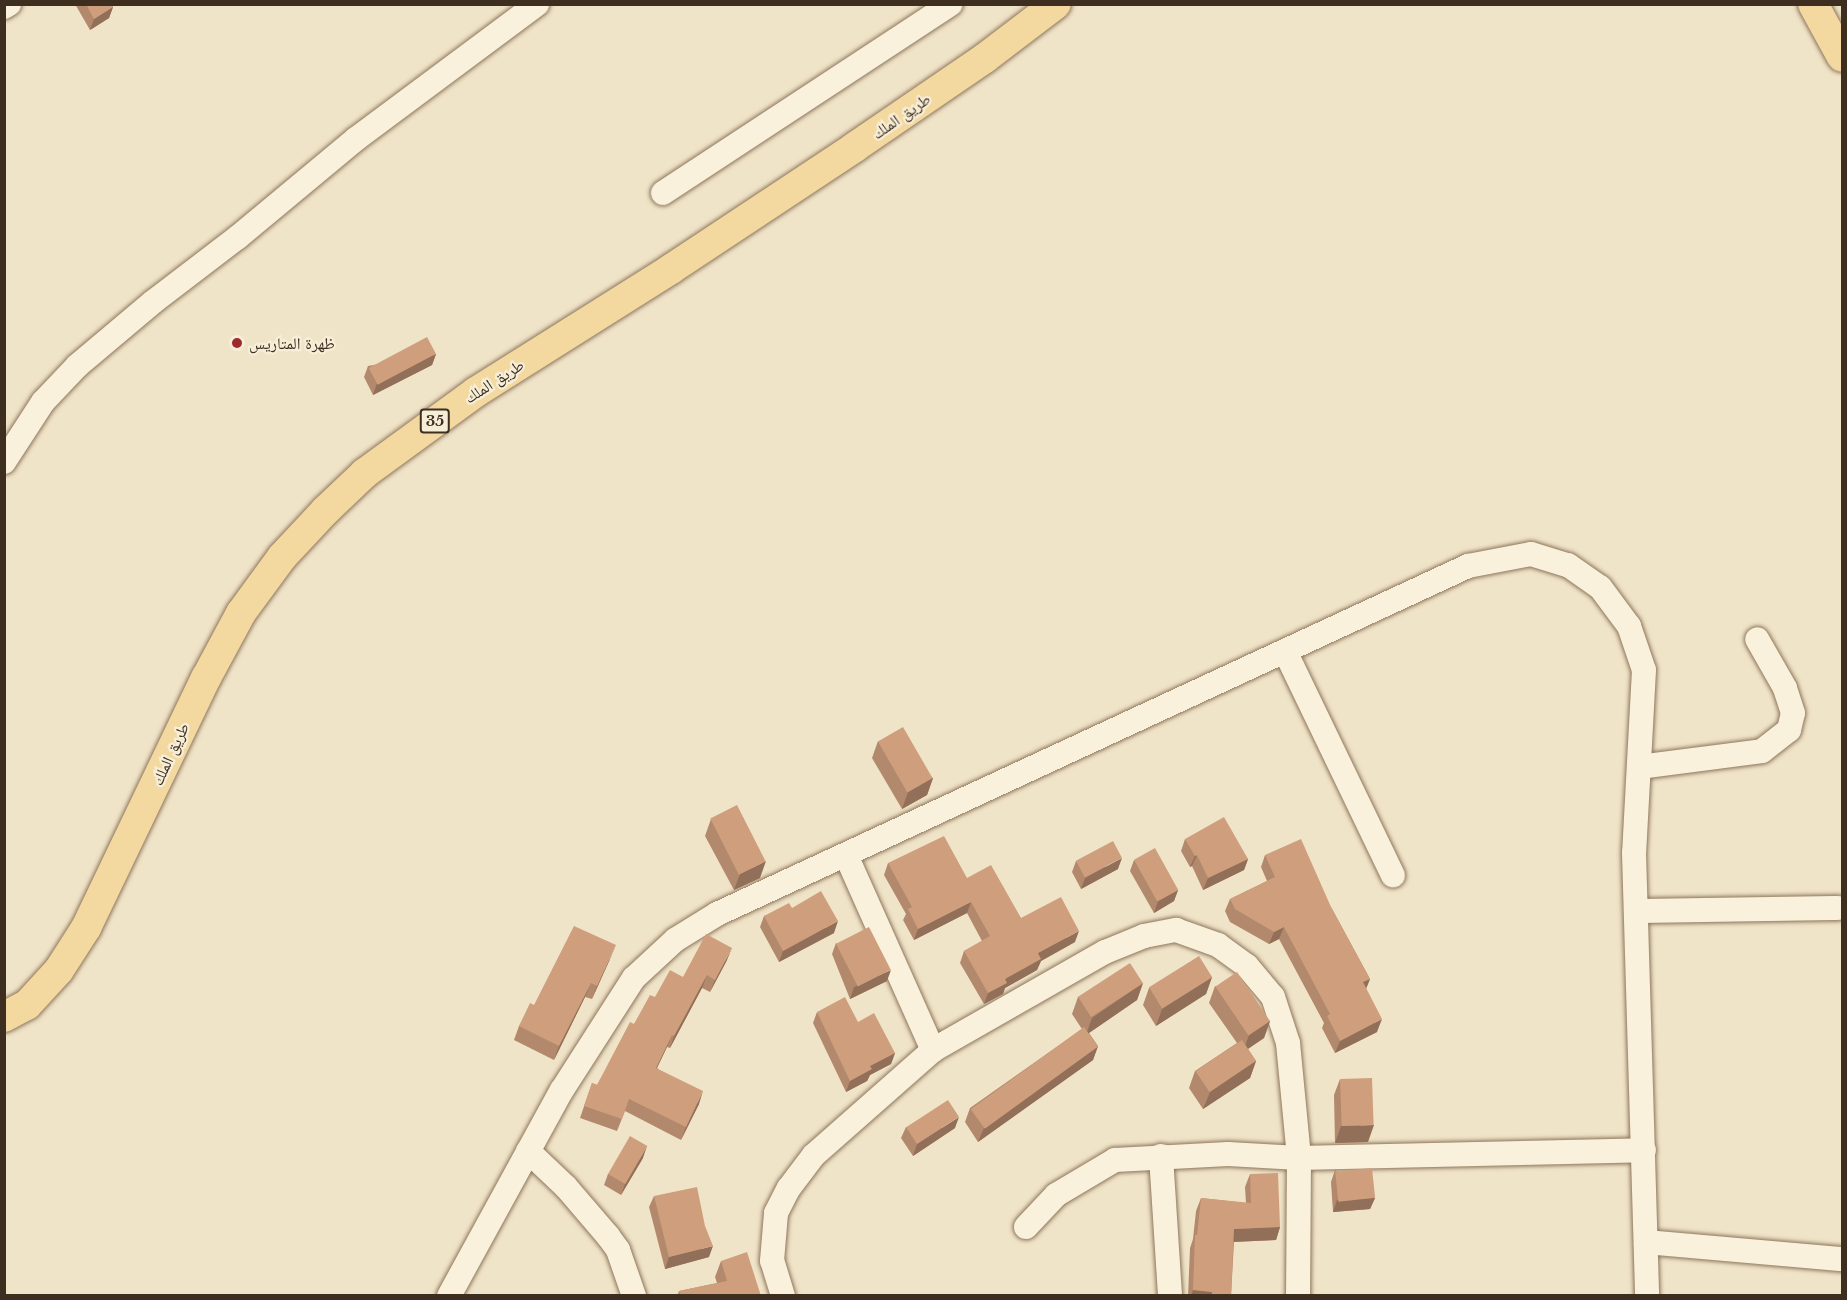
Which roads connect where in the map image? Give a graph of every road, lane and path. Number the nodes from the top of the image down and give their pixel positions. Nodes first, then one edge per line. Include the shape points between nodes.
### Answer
1 (9, 4) edge
2 (537, 4) edge
3 (951, 4) edge
4 (1056, 4) edge
5 (1813, 4) edge
6 (4, 7) edge
7 (1842, 57) edge
8 (663, 193) dead end
9 (4, 462) edge
10 (1757, 639) dead end
11 (1285, 651) junction
12 (1639, 767) junction
13 (846, 855) junction
14 (1393, 875) dead end
15 (1838, 908) dead end
16 (1636, 911) junction
17 (4, 1017) edge
18 (933, 1050) junction
19 (1644, 1150) junction
20 (528, 1152) junction
21 (1161, 1156) junction
22 (1299, 1158) junction
23 (1026, 1227) dead end
24 (1646, 1242) junction
25 (1842, 1259) edge
26 (449, 1296) edge
27 (634, 1296) edge
28 (783, 1296) edge
29 (1170, 1296) edge
30 (1298, 1296) edge
31 (1647, 1296) edge

1 - 6 street
2 - 9 street via 356,139 77,366 43,402
3 - 8 street
4 - 17 main road, طريق الملك / 35 via 985,58 827,166 476,392 364,473 282,557 241,613 86,928 59,970 27,1005
5 - 7 main road
10 - 12 street via 1785,688 1793,713 1789,730 1762,751
11 - 12 street via 1468,566 1531,554 1568,565 1600,587 1629,626 1644,670
11 - 13 street
11 - 14 street
12 - 16 street via 1634,854
13 - 18 street
13 - 20 street via 717,914 675,940 634,978 562,1090
15 - 16 street
16 - 19 street
18 - 22 street via 1105,952 1144,936 1176,930 1218,945 1247,966 1273,997 1288,1043
18 - 28 street via 814,1155 789,1188 776,1213 772,1261
19 - 22 street
19 - 24 street
20 - 26 street
20 - 27 street via 566,1187 608,1236 618,1250
21 - 22 street
21 - 23 street via 1115,1160 1056,1195
21 - 29 street
22 - 30 street
24 - 25 street
24 - 31 street

